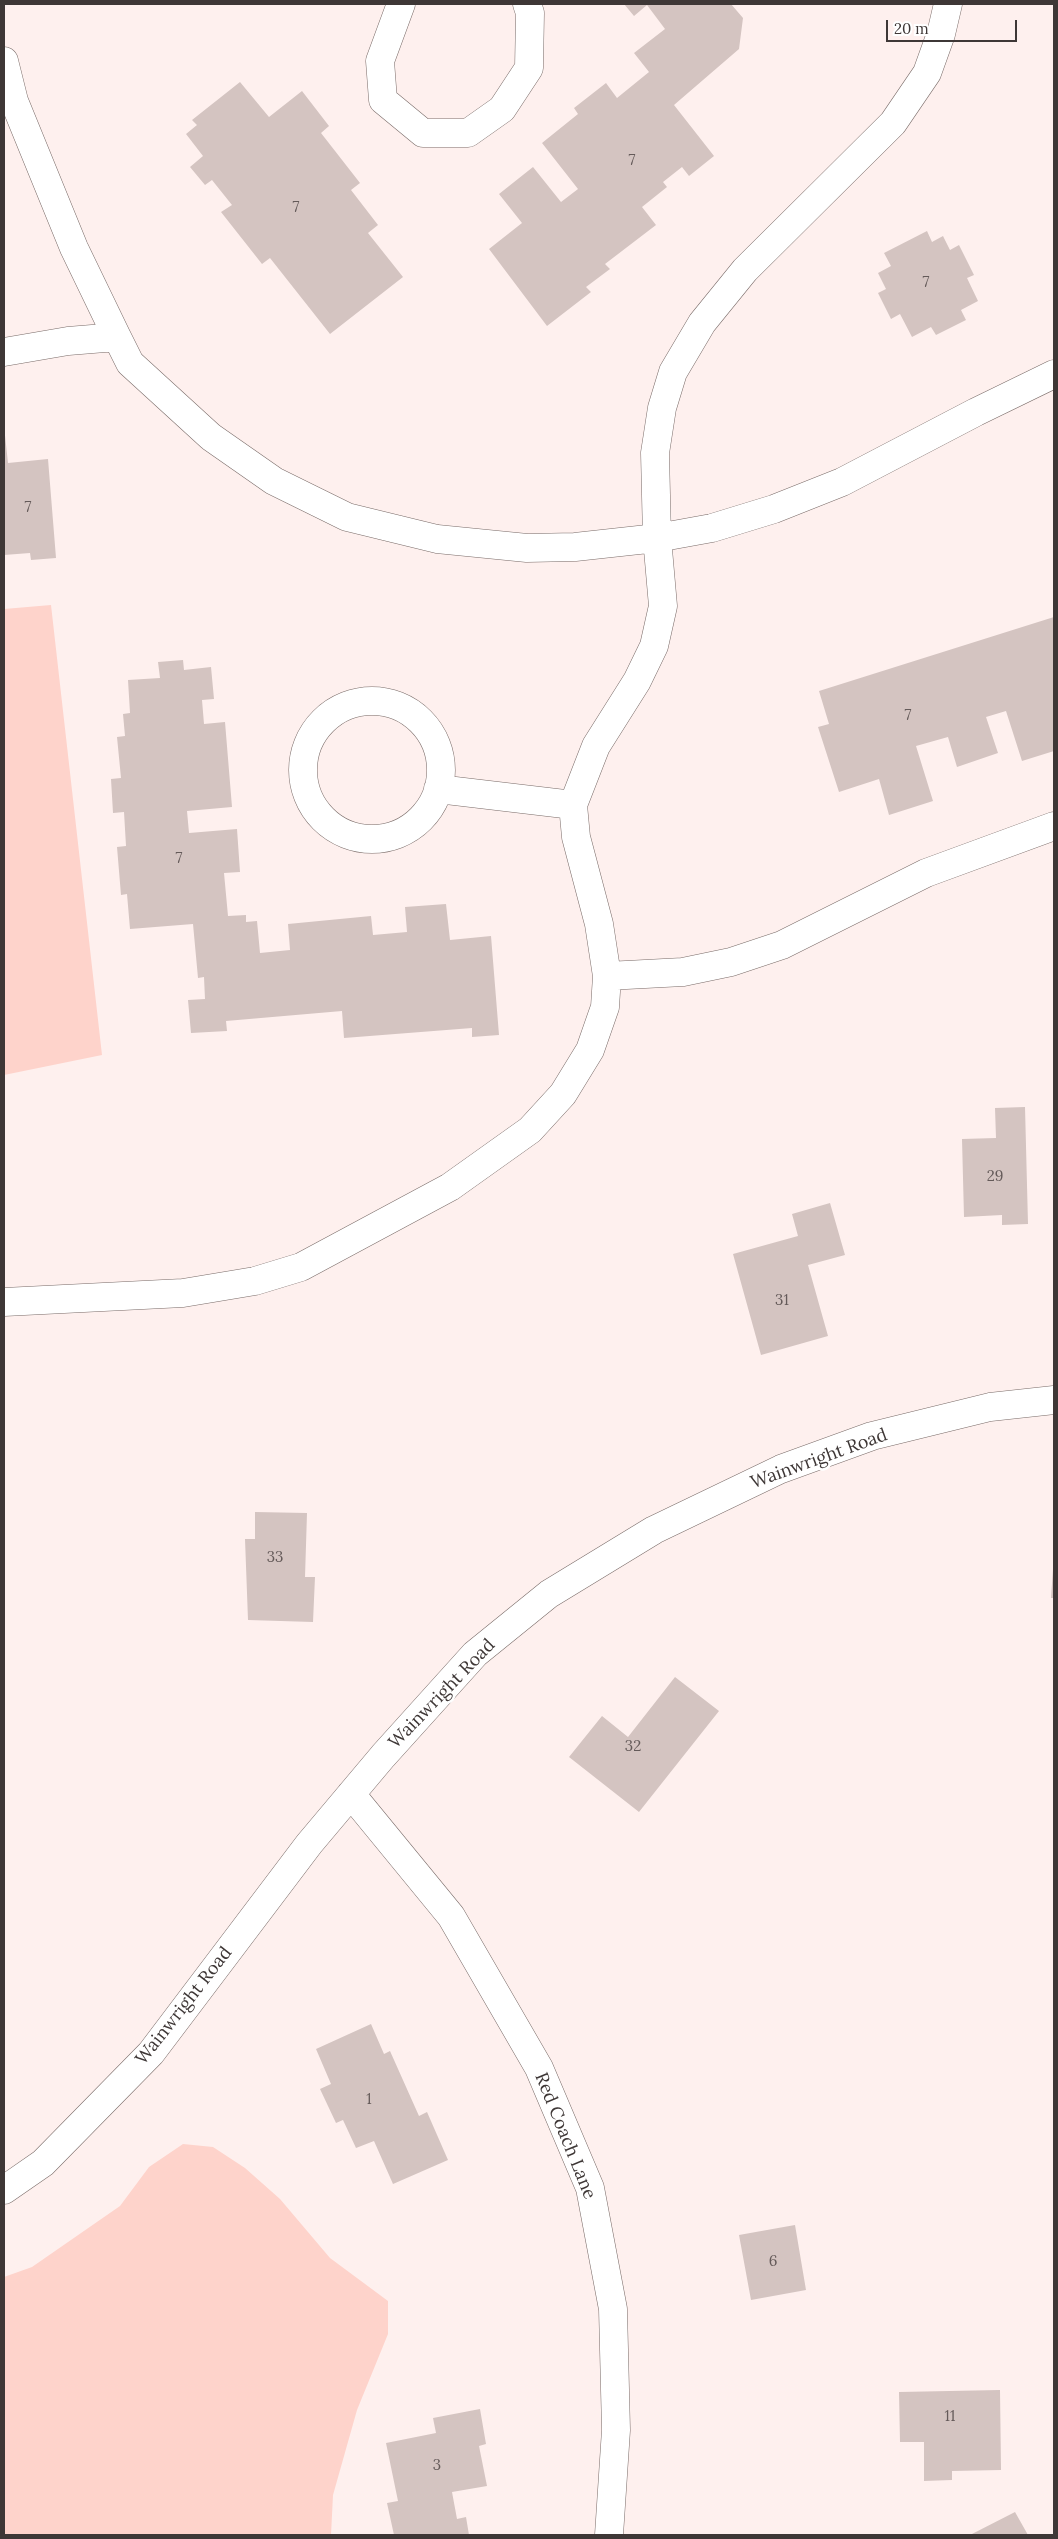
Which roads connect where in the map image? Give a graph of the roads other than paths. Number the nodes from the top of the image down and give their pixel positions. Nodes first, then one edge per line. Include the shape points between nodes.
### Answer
1 (401, 4) edge
2 (527, 4) edge
3 (948, 4) edge
4 (4, 62) edge
5 (9, 104) edge
6 (117, 336) junction
7 (4, 352) edge
8 (1054, 374) edge
9 (658, 538) junction
10 (438, 789) junction
11 (573, 805) junction
12 (1054, 826) edge
13 (607, 976) junction
14 (4, 1302) edge
15 (1054, 1400) edge
16 (351, 1794) junction
17 (4, 2190) edge
18 (609, 2535) edge

1 - 2 street via 380,61 383,100 422,133 468,132 502,109 529,68 530,13
3 - 9 street via 927,73 893,123 745,270 702,323 674,372 662,408 655,453
4 - 5 street
5 - 6 street
6 - 7 street
6 - 9 street via 130,363 211,437 274,482 347,517 437,539 527,548 575,547
8 - 9 street via 842,482 712,528
9 - 11 street via 663,606 654,646 637,681 596,746
10 - 10 street via 421,820 398,835 373,840 348,835 327,824 315,811 304,790 302,761 311,737 325,718 342,707 366,700 388,702 407,710 425,725 436,743 441,764
10 - 11 street
11 - 13 street via 576,837 599,924
12 - 13 street via 926,873 782,945 731,962 683,972
13 - 14 street via 604,1007 590,1050 563,1094 530,1130 450,1187 301,1267 255,1281 183,1293
15 - 16 street, Wainwright Road via 990,1407 872,1436 781,1469 654,1530 549,1594 475,1654
16 - 17 street, Wainwright Road via 309,1844 151,2053 43,2162
16 - 18 street, Red Coach Lane via 452,1916 539,2068 590,2188 613,2309 616,2430

